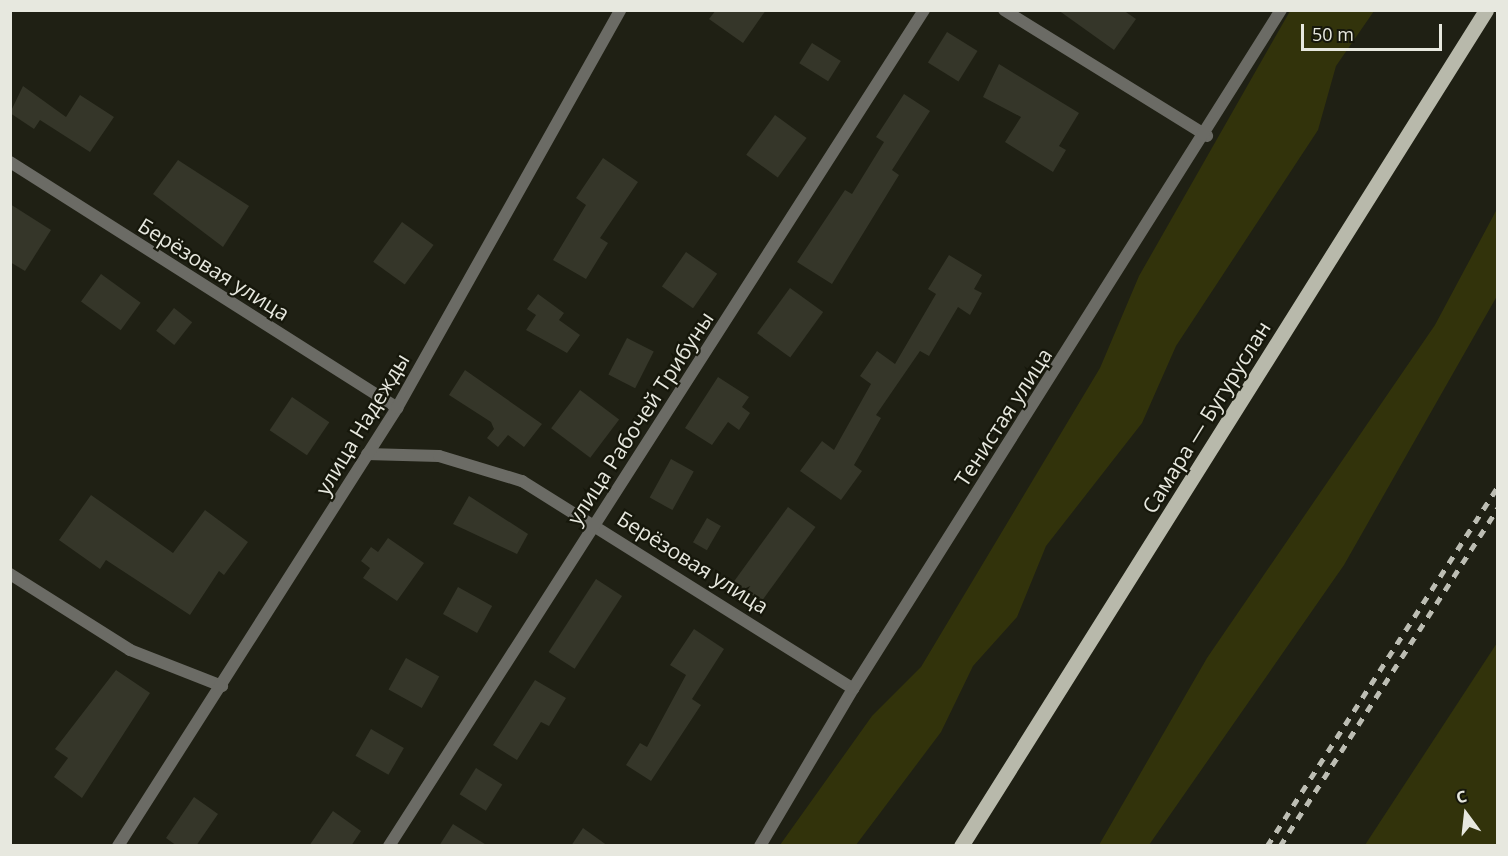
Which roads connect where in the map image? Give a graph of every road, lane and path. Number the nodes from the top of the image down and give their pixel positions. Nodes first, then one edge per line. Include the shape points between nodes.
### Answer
1 (620, 10) edge
2 (924, 10) edge
3 (1004, 10) edge
4 (1281, 10) edge
5 (1486, 10) edge
6 (1207, 136) junction
7 (10, 162) edge
8 (397, 408) junction
9 (367, 454) junction
10 (595, 524) junction
11 (10, 574) edge
12 (222, 686) junction
13 (852, 688) junction
14 (118, 846) edge
15 (389, 846) edge
16 (760, 846) edge
17 (961, 846) edge

1 - 8 street, улица Надежды
2 - 10 street, улица Рабочей Трибуны
3 - 6 street
4 - 6 street, Тенистая улица
5 - 17 main road, Самара — Бугуруслан
6 - 13 street, Тенистая улица
7 - 8 street, Берёзовая улица
8 - 9 street, улица Надежды
9 - 10 street, Берёзовая улица via 439,456 522,481
9 - 12 street, улица Надежды
10 - 13 street, Берёзовая улица
10 - 15 street, улица Рабочей Трибуны
11 - 12 street via 130,650
12 - 14 street, улица Надежды
13 - 16 street, Тенистая улица

